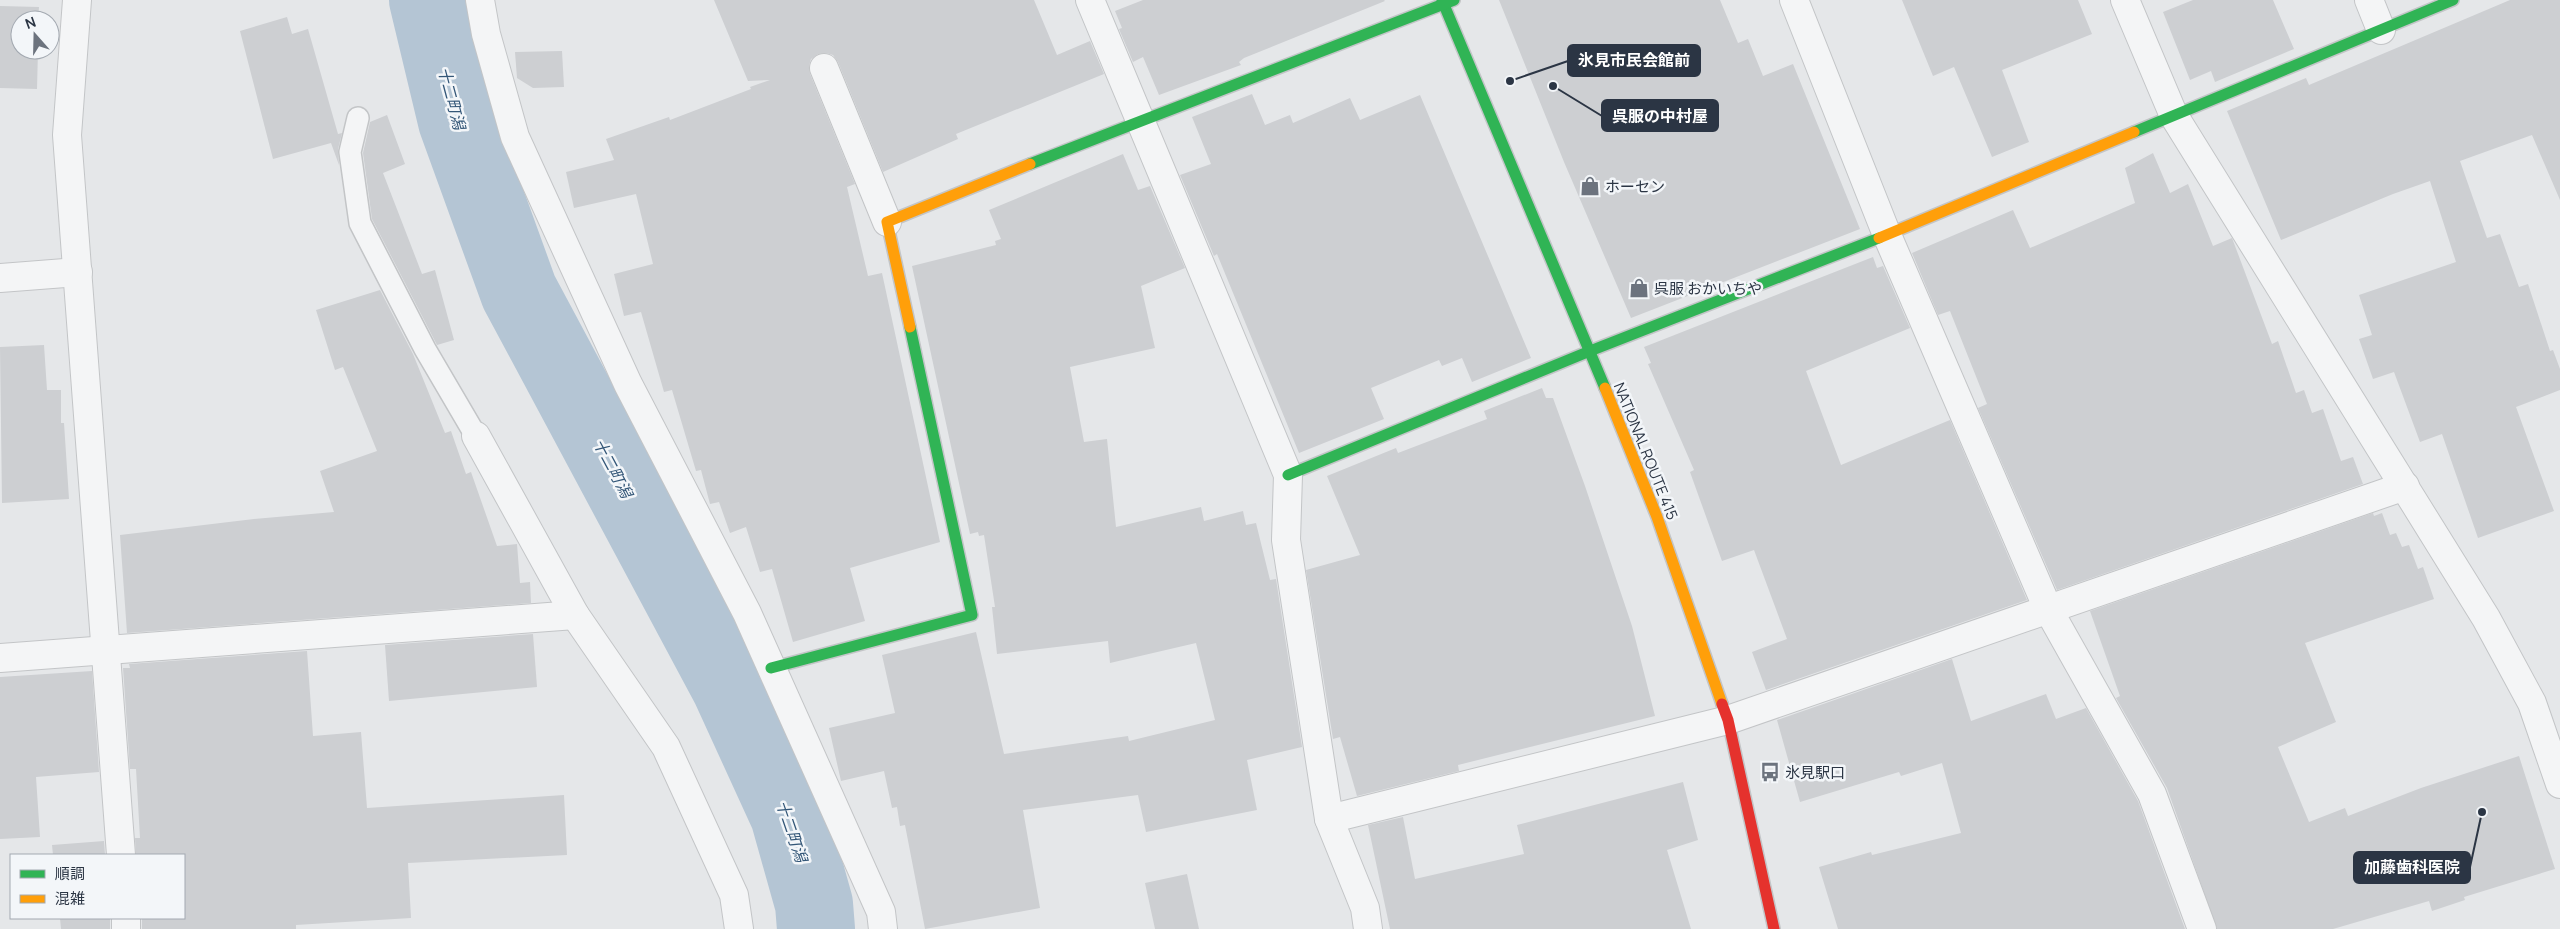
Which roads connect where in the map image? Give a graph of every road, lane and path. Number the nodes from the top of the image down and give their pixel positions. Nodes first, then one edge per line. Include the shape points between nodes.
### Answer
1 (77, 0) edge
2 (480, 0) edge
3 (1090, 0) edge
4 (1794, 0) edge
5 (2125, 0) edge
6 (2369, 0) edge
7 (2454, 0) edge
8 (1446, 1) edge
9 (2381, 30) junction
10 (824, 68) dead end
11 (2174, 116) junction
12 (358, 118) dead end
13 (1140, 120) junction
14 (887, 222) junction
15 (1887, 235) junction
16 (78, 272) junction
17 (0, 278) edge
18 (1590, 351) junction
19 (476, 436) joint
20 (1288, 475) junction
21 (2406, 486) junction
22 (2048, 609) junction
23 (574, 614) junction
24 (106, 650) junction
25 (0, 658) edge
26 (771, 668) junction
27 (1728, 720) junction
28 (2560, 784) edge
29 (1328, 819) junction
30 (121, 854) edge
31 (739, 929) edge
32 (883, 929) edge
33 (1368, 929) edge
34 (1774, 929) edge
35 (2202, 929) edge

1 - 16 street via 67,135
2 - 26 street via 486,34 515,137 628,384 747,613
3 - 13 street
4 - 15 street
5 - 11 street
6 - 9 street
7 - 9 main road
8 - 13 main road
8 - 18 main road, NATIONAL ROUTE 415
9 - 11 main road
10 - 14 street
11 - 15 main road
11 - 21 street
12 - 19 lane via 350,152 360,223 424,349
13 - 14 main road
13 - 20 street
14 - 26 main road via 972,615
15 - 18 main road
15 - 22 street
16 - 17 street
16 - 24 street
18 - 20 main road
18 - 27 main road, NATIONAL ROUTE 415 via 1656,517
19 - 23 street
20 - 29 street via 1286,540
21 - 22 street
21 - 28 street via 2486,618 2532,703
22 - 27 street
22 - 35 street via 2152,794
23 - 24 street
23 - 31 street via 666,747 734,895
24 - 25 street
24 - 30 street
26 - 32 street via 881,912
27 - 29 street
27 - 34 main road, NATIONAL ROUTE 415
29 - 33 street via 1364,908

